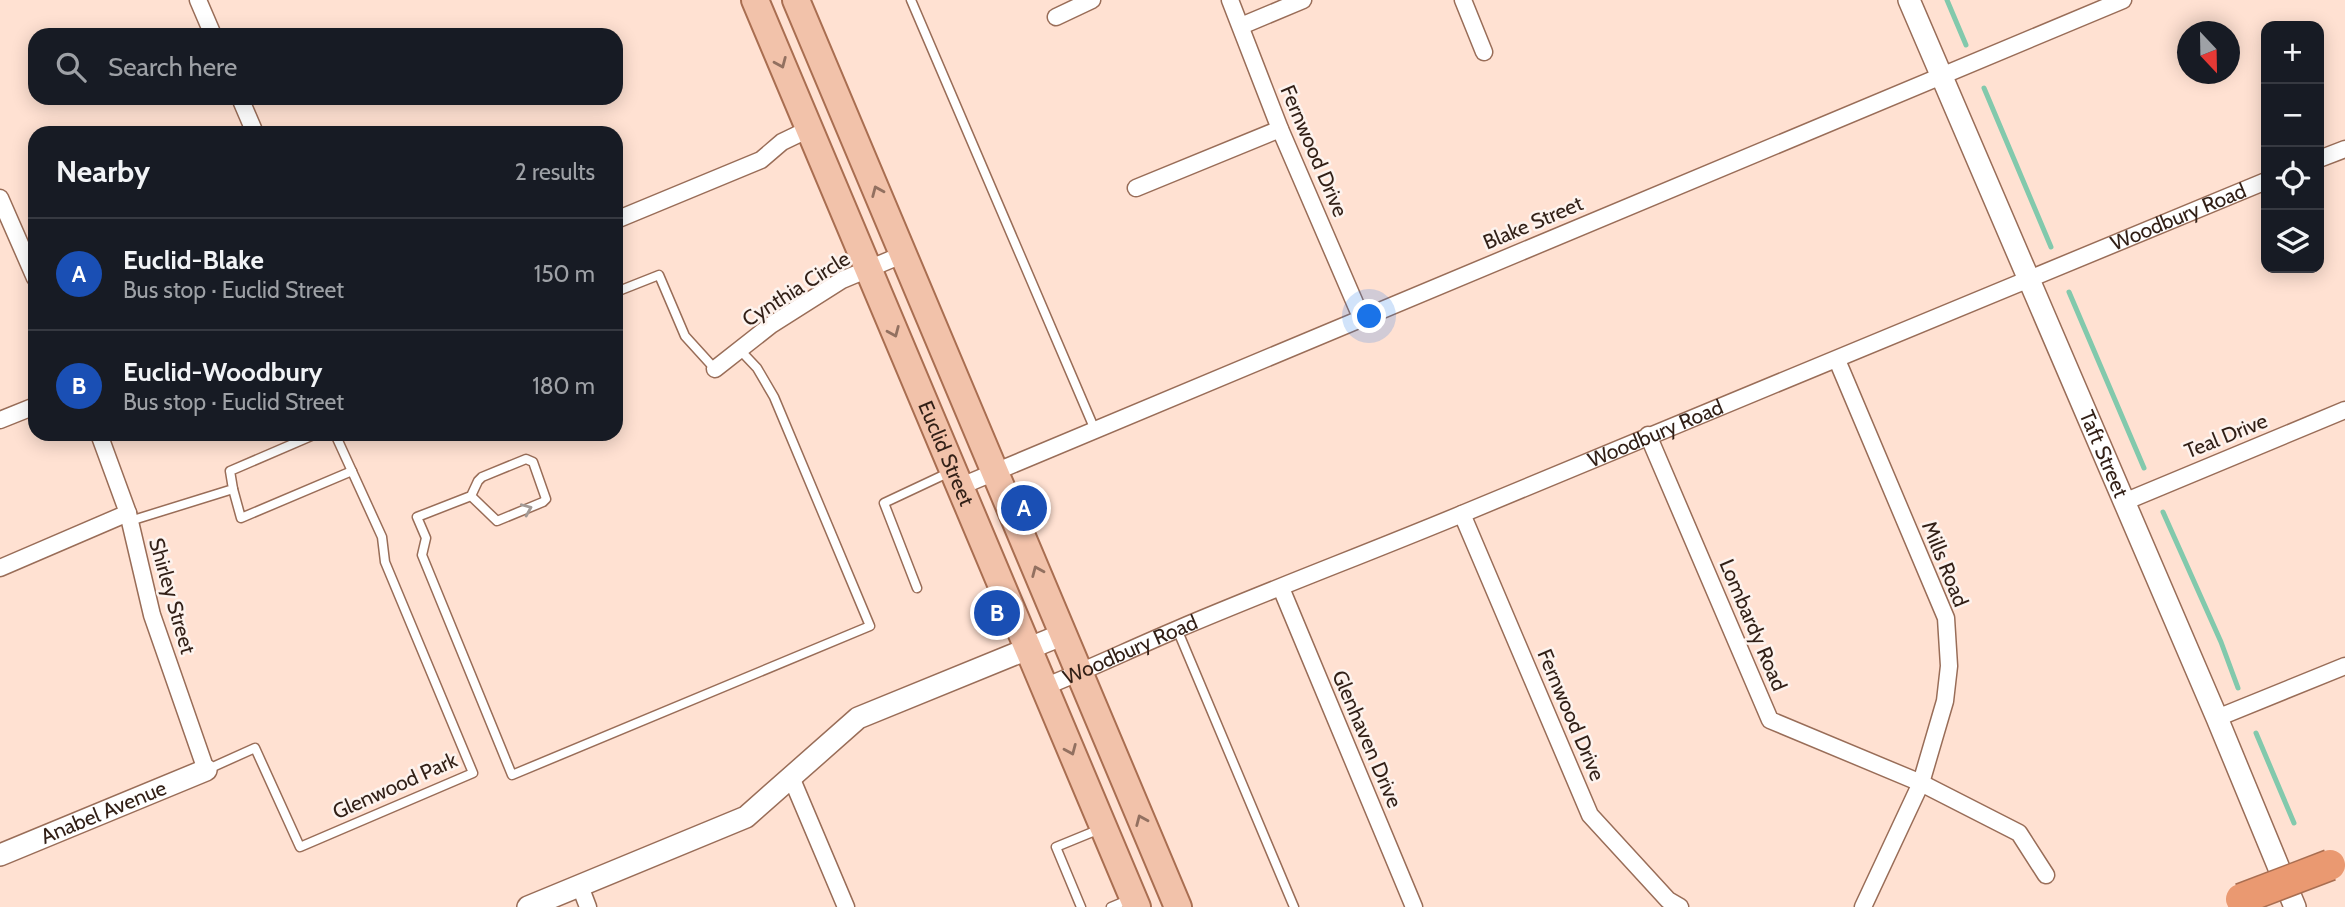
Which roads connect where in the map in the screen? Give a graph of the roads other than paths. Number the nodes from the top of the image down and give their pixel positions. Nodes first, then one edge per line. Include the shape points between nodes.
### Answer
1 (198, 0) edge
2 (755, 0) edge
3 (796, 0) edge
4 (911, 0) edge
5 (1092, 0) edge
6 (1230, 0) edge
7 (1303, 0) edge
8 (1463, 0) edge
9 (1909, 0) edge
10 (2118, 1) edge
11 (1056, 17) dead end
12 (1241, 26) junction
13 (210, 28) edge
14 (1484, 52) dead end
15 (1940, 76) junction
16 (243, 105) edge
17 (252, 126) edge
18 (809, 129) junction
19 (1280, 129) junction
20 (2345, 149) edge
21 (2324, 157) edge
22 (2261, 183) edge
23 (1136, 188) dead end
24 (0, 198) edge
25 (623, 217) edge
26 (904, 254) junction
27 (28, 262) edge
28 (868, 269) junction
29 (2038, 274) junction
30 (623, 289) edge
31 (1361, 317) junction
32 (739, 349) junction
33 (1837, 360) junction
34 (715, 369) joint
35 (28, 409) edge
36 (2345, 410) edge
37 (0, 420) edge
38 (1095, 430) junction
39 (1648, 435) junction
40 (102, 441) edge
41 (300, 441) edge
42 (338, 441) edge
43 (352, 471) junction
44 (996, 472) junction
45 (956, 479) junction
46 (233, 489) junction
47 (471, 496) junction
48 (2124, 502) junction
49 (1462, 514) junction
50 (129, 517) junction
51 (0, 568) edge
52 (917, 588) dead end
53 (1281, 588) junction
54 (1177, 629) junction
55 (1064, 634) junction
56 (1028, 650) junction
57 (2345, 666) edge
58 (1080, 673) junction
59 (1044, 687) junction
60 (2217, 718) junction
61 (206, 770) junction
62 (790, 777) junction
63 (1921, 783) junction
64 (1103, 828) junction
65 (0, 855) edge
66 (2330, 866) dead end
67 (2046, 875) dead end
68 (580, 886) junction
69 (1172, 895) edge
70 (2241, 900) dead end
71 (1127, 904) edge
72 (528, 907) edge
73 (588, 907) edge
74 (846, 907) edge
75 (1081, 907) edge
76 (1294, 907) edge
77 (1414, 907) edge
78 (1680, 907) edge
79 (1863, 907) edge
80 (2295, 907) edge

1 - 13 street
2 -> 18 main road, Euclid Street
26 -> 3 main road, Euclid Street
4 - 38 lane
5 - 11 street
6 - 12 street, Fernwood Drive
7 - 12 street
8 - 14 street
9 - 15 street, Taft Street
10 - 15 street, Blake Street
12 - 19 street, Fernwood Drive
15 - 29 street, Taft Street
15 - 31 street, Blake Street
16 - 17 street
18 - 25 street via 782,142 761,160
18 - 28 main road, Euclid Street
19 - 23 street
19 - 31 street, Fernwood Drive
20 - 21 street
22 - 29 street, Woodbury Road
24 - 27 street
26 - 28 street, Cynthia Circle
26 - 44 main road, Euclid Street
28 - 32 street, Cynthia Circle via 842,280
28 -> 45 main road, Euclid Street
29 - 33 street, Woodbury Road
29 - 48 street, Taft Street
30 - 34 lane via 659,275 685,336
31 - 38 street, Blake Street
32 - 34 street, Cynthia Circle
32 - 47 lane via 774,397 870,626 512,775 422,555 426,538 417,517
33 - 39 street, Woodbury Road
33 - 63 street, Mills Road via 1946,618 1950,666 1945,701
35 - 37 street
36 - 48 street, Teal Drive
38 - 44 street, Blake Street
39 - 49 street, Woodbury Road
39 - 63 street, Lombardy Road via 1770,720
40 - 50 street, Shirley Street
41 - 46 lane via 230,471
42 - 43 lane, Glenwood Park
43 - 46 lane via 241,518
43 - 61 lane, Glenwood Park via 473,773 300,847 255,748
44 - 45 street, Blake Street
55 -> 44 main road, Euclid Street
45 - 52 lane via 884,503
45 - 56 main road, Euclid Street
46 - 50 lane
47 -> 47 lane via 498,521 546,499 530,459 482,477
48 - 60 street, Taft Street
49 - 53 street, Woodbury Road
49 - 78 street, Fernwood Drive via 1590,815 1668,900
50 - 51 street
50 - 61 street, Shirley Street via 152,615
53 - 54 street, Woodbury Road
53 - 77 street, Glenhaven Drive
54 - 58 street, Woodbury Road
54 - 76 lane
55 - 56 street, Woodbury Road
55 - 58 main road, Euclid Street
56 - 59 main road, Euclid Street
56 - 62 street, Woodbury Road via 858,718
57 - 60 street
58 - 59 street, Woodbury Road
69 -> 58 main road, Euclid Street
59 -> 64 main road, Euclid Street
60 - 80 street, Taft Street
61 - 65 street, Anabel Avenue
62 - 68 street, Woodbury Road via 746,817
62 - 74 street
63 - 67 street, Lombardy Road via 2019,833
63 - 79 street, Mills Road
64 - 71 main road, Euclid Street
64 - 75 lane via 1056,847
66 - 70 highway, bridge
68 - 72 street, Woodbury Road
68 - 73 street
69 - 71 main road

